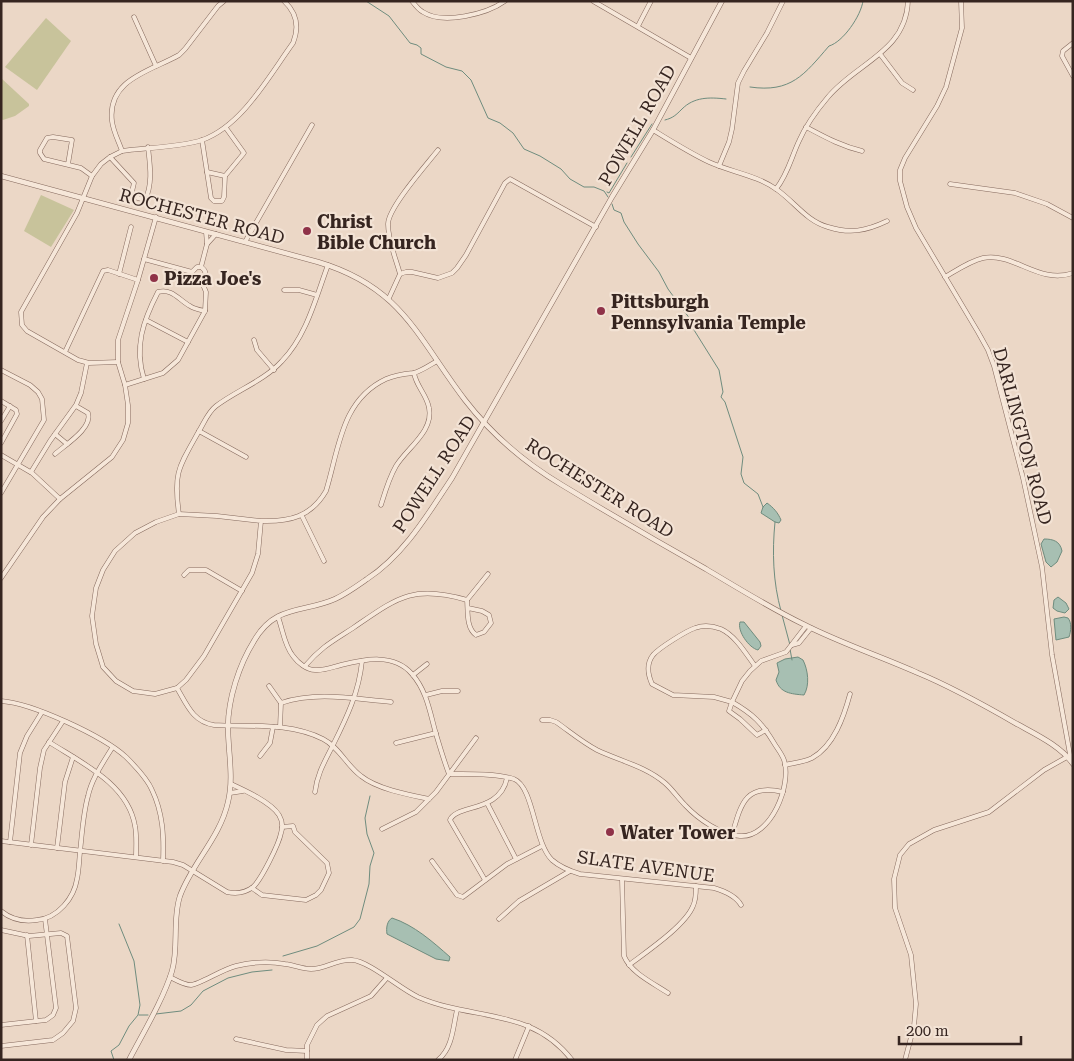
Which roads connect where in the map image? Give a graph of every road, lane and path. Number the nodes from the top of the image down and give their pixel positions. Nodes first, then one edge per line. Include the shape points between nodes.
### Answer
1 (224, 1) edge
2 (284, 1) edge
3 (412, 1) edge
4 (505, 1) edge
5 (594, 1) edge
6 (651, 1) edge
7 (722, 1) edge
8 (783, 1) edge
9 (908, 1) edge
10 (962, 1) edge
11 (134, 17) dead end
12 (638, 26) junction
13 (1073, 43) edge
14 (880, 54) junction
15 (691, 58) junction
16 (156, 66) junction
17 (1073, 76) edge
18 (913, 90) dead end
19 (312, 125) dead end
20 (806, 127) junction
21 (226, 128) junction
22 (652, 130) junction
23 (202, 140) junction
24 (148, 148) junction
25 (438, 150) dead end
26 (122, 151) junction
27 (862, 151) dead end
28 (110, 157) junction
29 (68, 164) junction
30 (719, 166) junction
31 (207, 172) junction
32 (1, 176) edge
33 (92, 176) junction
34 (225, 176) junction
35 (950, 184) dead end
36 (776, 189) junction
37 (83, 199) junction
38 (156, 217) junction
39 (1073, 218) edge
40 (887, 221) dead end
41 (132, 227) dead end
42 (596, 227) junction
43 (206, 232) junction
44 (216, 234) junction
45 (245, 242) junction
46 (207, 244) junction
47 (144, 259) junction
48 (328, 265) junction
49 (201, 267) junction
50 (192, 272) junction
51 (1073, 273) edge
52 (119, 274) junction
53 (400, 274) junction
54 (945, 277) junction
55 (138, 280) junction
56 (201, 280) junction
57 (284, 290) dead end
58 (317, 295) junction
59 (389, 298) junction
60 (206, 311) junction
61 (146, 320) junction
62 (254, 340) dead end
63 (188, 342) junction
64 (65, 352) junction
65 (437, 361) junction
66 (88, 362) junction
67 (118, 362) junction
68 (1, 370) edge
69 (274, 370) junction
70 (414, 373) junction
71 (144, 379) junction
72 (125, 385) junction
73 (1, 401) edge
74 (10, 406) junction
75 (76, 406) junction
76 (1, 421) edge
77 (484, 423) junction
78 (199, 431) junction
79 (55, 434) junction
80 (1, 443) edge
81 (68, 444) junction
82 (55, 454) dead end
83 (1, 455) edge
84 (246, 457) dead end
85 (18, 465) junction
86 (31, 472) junction
87 (1, 493) edge
88 (60, 499) junction
89 (381, 505) dead end
90 (179, 514) junction
91 (302, 516) junction
92 (261, 521) junction
93 (324, 561) dead end
94 (488, 574) dead end
95 (2, 575) edge
96 (184, 575) dead end
97 (242, 591) junction
98 (467, 600) junction
99 (468, 608) junction
100 (278, 617) junction
101 (806, 626) junction
102 (811, 628) junction
103 (792, 645) junction
104 (362, 660) junction
105 (427, 664) dead end
106 (305, 666) junction
107 (754, 666) junction
108 (413, 675) junction
109 (269, 686) dead end
110 (177, 688) junction
111 (458, 691) dead end
112 (850, 694) dead end
113 (426, 695) junction
114 (354, 699) junction
115 (1, 701) edge
116 (391, 702) dead end
117 (732, 702) junction
118 (281, 703) junction
119 (42, 712) junction
120 (542, 720) dead end
121 (63, 721) junction
122 (228, 726) junction
123 (273, 726) junction
124 (280, 727) junction
125 (766, 730) junction
126 (436, 733) junction
127 (476, 738) dead end
128 (49, 742) junction
129 (396, 742) dead end
130 (332, 746) junction
131 (112, 748) junction
132 (260, 756) dead end
133 (73, 757) junction
134 (1070, 760) edge
135 (785, 765) junction
136 (97, 773) junction
137 (448, 774) junction
138 (507, 778) junction
139 (230, 784) junction
140 (243, 791) junction
141 (230, 792) junction
142 (315, 792) dead end
143 (783, 792) junction
144 (429, 799) junction
145 (487, 803) junction
146 (282, 827) junction
147 (382, 828) dead end
148 (732, 835) junction
149 (1, 841) edge
150 (10, 842) junction
151 (31, 845) junction
152 (542, 846) junction
153 (57, 848) junction
154 (80, 851) junction
155 (136, 857) junction
156 (516, 859) junction
157 (163, 861) junction
158 (432, 861) dead end
159 (570, 871) junction
160 (193, 873) junction
161 (622, 879) junction
162 (485, 880) junction
163 (696, 886) junction
164 (252, 888) junction
165 (741, 905) dead end
166 (1, 912) edge
167 (45, 919) junction
168 (499, 919) dead end
169 (1, 930) edge
170 (47, 934) junction
171 (27, 935) junction
172 (629, 965) junction
173 (170, 977) junction
174 (386, 978) junction
175 (668, 993) dead end
176 (457, 1010) junction
177 (36, 1021) junction
178 (1, 1024) edge
179 (529, 1026) junction
180 (236, 1039) dead end
181 (1, 1046) edge
182 (307, 1051) junction
183 (129, 1060) edge
184 (307, 1060) edge
185 (438, 1060) edge
186 (516, 1060) edge
187 (572, 1060) edge
188 (904, 1060) edge

1 - 16 street via 185,49
2 - 21 street via 296,19 293,43
3 - 4 street via 422,12 441,19 466,17
5 - 12 street
6 - 12 street
7 - 15 street, POWELL ROAD
8 - 30 street via 738,83 732,129
9 - 14 street via 906,18 899,34
10 - 54 street, DARLINGTON ROAD via 962,28 946,87 905,158 900,175 901,188 916,228
11 - 16 street
12 - 15 street
13 - 17 street via 1062,56
14 - 18 street via 902,83
14 - 20 street via 836,88
15 - 22 street, POWELL ROAD
16 - 26 street via 127,81 115,99 112,122
19 - 45 street
20 - 27 street via 831,141
20 - 36 street via 788,172
21 - 23 street
21 - 34 street via 244,154
22 - 30 street
22 - 42 street, POWELL ROAD
23 - 24 street
23 - 31 street
24 - 26 street
24 - 28 street via 150,175 145,200 131,196 134,183
25 - 53 street via 392,211 388,223
26 - 28 street
28 - 33 street
29 - 29 street via 42,157 40,150 47,138 72,140
29 - 33 street
30 - 36 street
31 - 34 street
31 - 34 street via 214,201 223,199
32 - 37 street, ROCHESTER ROAD
33 - 37 street
35 - 39 street via 1015,192 1048,204
36 - 40 street via 812,220 829,228 865,230
37 - 38 street, ROCHESTER ROAD
37 - 64 street via 21,316 27,332
38 - 43 street, ROCHESTER ROAD
38 - 47 street
41 - 52 street
42 - 53 street via 510,179 452,273 438,278 406,272
42 - 77 street, POWELL ROAD
43 - 44 street, ROCHESTER ROAD
43 - 46 street
44 - 45 street, ROCHESTER ROAD
44 - 46 street
45 - 48 street, ROCHESTER ROAD
46 - 49 street
47 - 50 street
47 - 55 street
48 - 58 street
48 - 59 street, ROCHESTER ROAD via 361,279
49 - 50 street
49 - 56 street via 206,274
50 - 56 street via 194,279
51 - 54 street via 1052,276 994,258 984,258
52 - 55 street
52 - 64 street via 103,271
53 - 59 street
54 - 134 street, DARLINGTON ROAD via 988,350 1011,431 1042,567 1052,655
55 - 67 street via 118,340
56 - 60 street via 206,292
57 - 58 street
58 - 69 street via 298,341
59 - 65 street, ROCHESTER ROAD via 411,322
60 - 61 street via 164,291 158,292
60 - 63 street
61 - 63 street
61 - 71 street via 139,348
62 - 69 street via 256,350
63 - 71 street via 178,360 163,373
64 - 66 street
65 - 70 street
65 - 77 street, ROCHESTER ROAD
66 - 67 street
66 - 75 street
67 - 72 street
68 - 85 street via 30,385 38,392 43,406 44,420
69 - 78 street via 215,407
70 - 89 street via 429,406 429,421 395,467
70 - 91 street via 402,373 386,379 357,401 347,417 326,491
71 - 72 street
72 - 88 street via 128,423 123,440 112,457
73 - 74 street
74 - 76 street
74 - 80 street via 16,410 16,417
75 - 79 street
75 - 81 street via 88,413 89,419 78,436
77 - 100 street, POWELL ROAD via 436,502 392,559 369,578 334,599
77 - 101 street, ROCHESTER ROAD via 528,462 561,484
78 - 84 street
78 - 90 street via 177,474
79 - 81 street
79 - 86 street
81 - 82 street
83 - 85 street
85 - 86 street
85 - 87 street
86 - 88 street
88 - 95 street via 32,531
90 - 92 street
90 - 110 street via 135,533 115,551 96,588 92,616 103,667 116,681 144,694
91 - 92 street via 282,521
91 - 93 street
92 - 97 street via 255,564
94 - 98 street
96 - 97 street via 189,570 206,570
97 - 110 street via 204,656
98 - 99 street
98 - 106 street via 424,592 388,604 330,642
99 - 99 street via 472,633 484,632 491,623 490,615
100 - 106 street via 288,649
100 - 122 street, POWELL ROAD via 262,630 249,650 234,689
101 - 102 street, ROCHESTER ROAD
101 - 103 street
102 - 103 street via 799,643
102 - 134 street, ROCHESTER ROAD via 937,681 1028,730
103 - 107 street via 786,652
104 - 106 street via 318,670
104 - 108 street via 391,660
104 - 114 street
105 - 108 street
107 - 117 street
107 - 117 street via 730,635 722,629 708,626 695,628 653,655 648,675 652,684 674,694
108 - 113 street
109 - 118 street
110 - 122 street via 198,720
111 - 113 street
112 - 135 street via 838,726 821,752
113 - 126 street
114 - 116 street
114 - 118 street via 322,696
114 - 130 street
115 - 119 street
117 - 125 street via 754,716
117 - 125 street via 729,712 757,735
118 - 124 street
119 - 121 street
119 - 150 street via 20,753
120 - 148 street via 556,722 596,749 653,774 695,814
121 - 128 street
121 - 131 street
122 - 123 street
122 - 139 street, POWELL ROAD
123 - 124 street
123 - 132 street via 270,742
124 - 130 street via 316,735
125 - 135 street
126 - 129 street
126 - 137 street
127 - 137 street
128 - 133 street
128 - 151 street via 40,768
130 - 142 street via 320,767
130 - 144 street via 351,768 367,780
131 - 136 street
131 - 157 street via 125,756 152,788 162,820
133 - 136 street
133 - 153 street via 65,782
134 - 188 street via 1044,770 989,812 934,830 909,844 900,855 894,879 894,908 911,955 916,1004 913,1031
135 - 143 street
136 - 154 street via 88,795
136 - 155 street via 117,789 132,813
137 - 138 street, SLATE AVENUE
137 - 144 street
138 - 145 street via 499,793
138 - 152 street, SLATE AVENUE via 519,782 525,792
139 - 140 street
139 - 141 street, POWELL ROAD
140 - 141 street
140 - 146 street via 272,807 280,816
141 - 160 street, POWELL ROAD via 220,826
143 - 148 street via 770,819 760,830 748,835
143 - 148 street via 762,790 747,797 741,805
144 - 147 street via 416,812
145 - 156 street
145 - 162 street via 454,815 450,820
146 - 164 street via 262,875
146 - 164 street via 293,826 295,832 327,863 329,873 325,884 316,896 306,900 262,895
149 - 150 street
150 - 151 street
151 - 153 street
152 - 156 street
152 - 159 street, SLATE AVENUE via 551,860
153 - 154 street
154 - 155 street
154 - 167 street via 77,881 68,901
155 - 157 street
156 - 162 street
157 - 160 street via 178,863
158 - 162 street via 460,897 466,896
159 - 161 street, SLATE AVENUE
159 - 168 street via 519,901
160 - 164 street via 227,892
160 - 173 street, POWELL ROAD via 177,908 174,963
161 - 163 street, SLATE AVENUE
161 - 172 street via 624,956
163 - 165 street, SLATE AVENUE via 720,890
163 - 172 street via 690,912 662,941
166 - 167 street via 23,921
167 - 170 street
169 - 171 street
170 - 171 street
170 - 177 street via 56,1008 46,1020
170 - 181 street via 60,932 67,936 76,1008 73,1021 64,1033 53,1040
171 - 177 street
172 - 175 street
173 - 174 street via 193,985 223,970 247,963 274,962 313,969 337,961 353,960
173 - 183 street, POWELL ROAD
174 - 176 street via 409,993
174 - 182 street via 371,996 321,1020 312,1033
176 - 179 street via 511,1019
176 - 185 street via 450,1043
177 - 178 street
179 - 186 street
179 - 187 street via 557,1043
180 - 182 street via 286,1050
182 - 184 street

